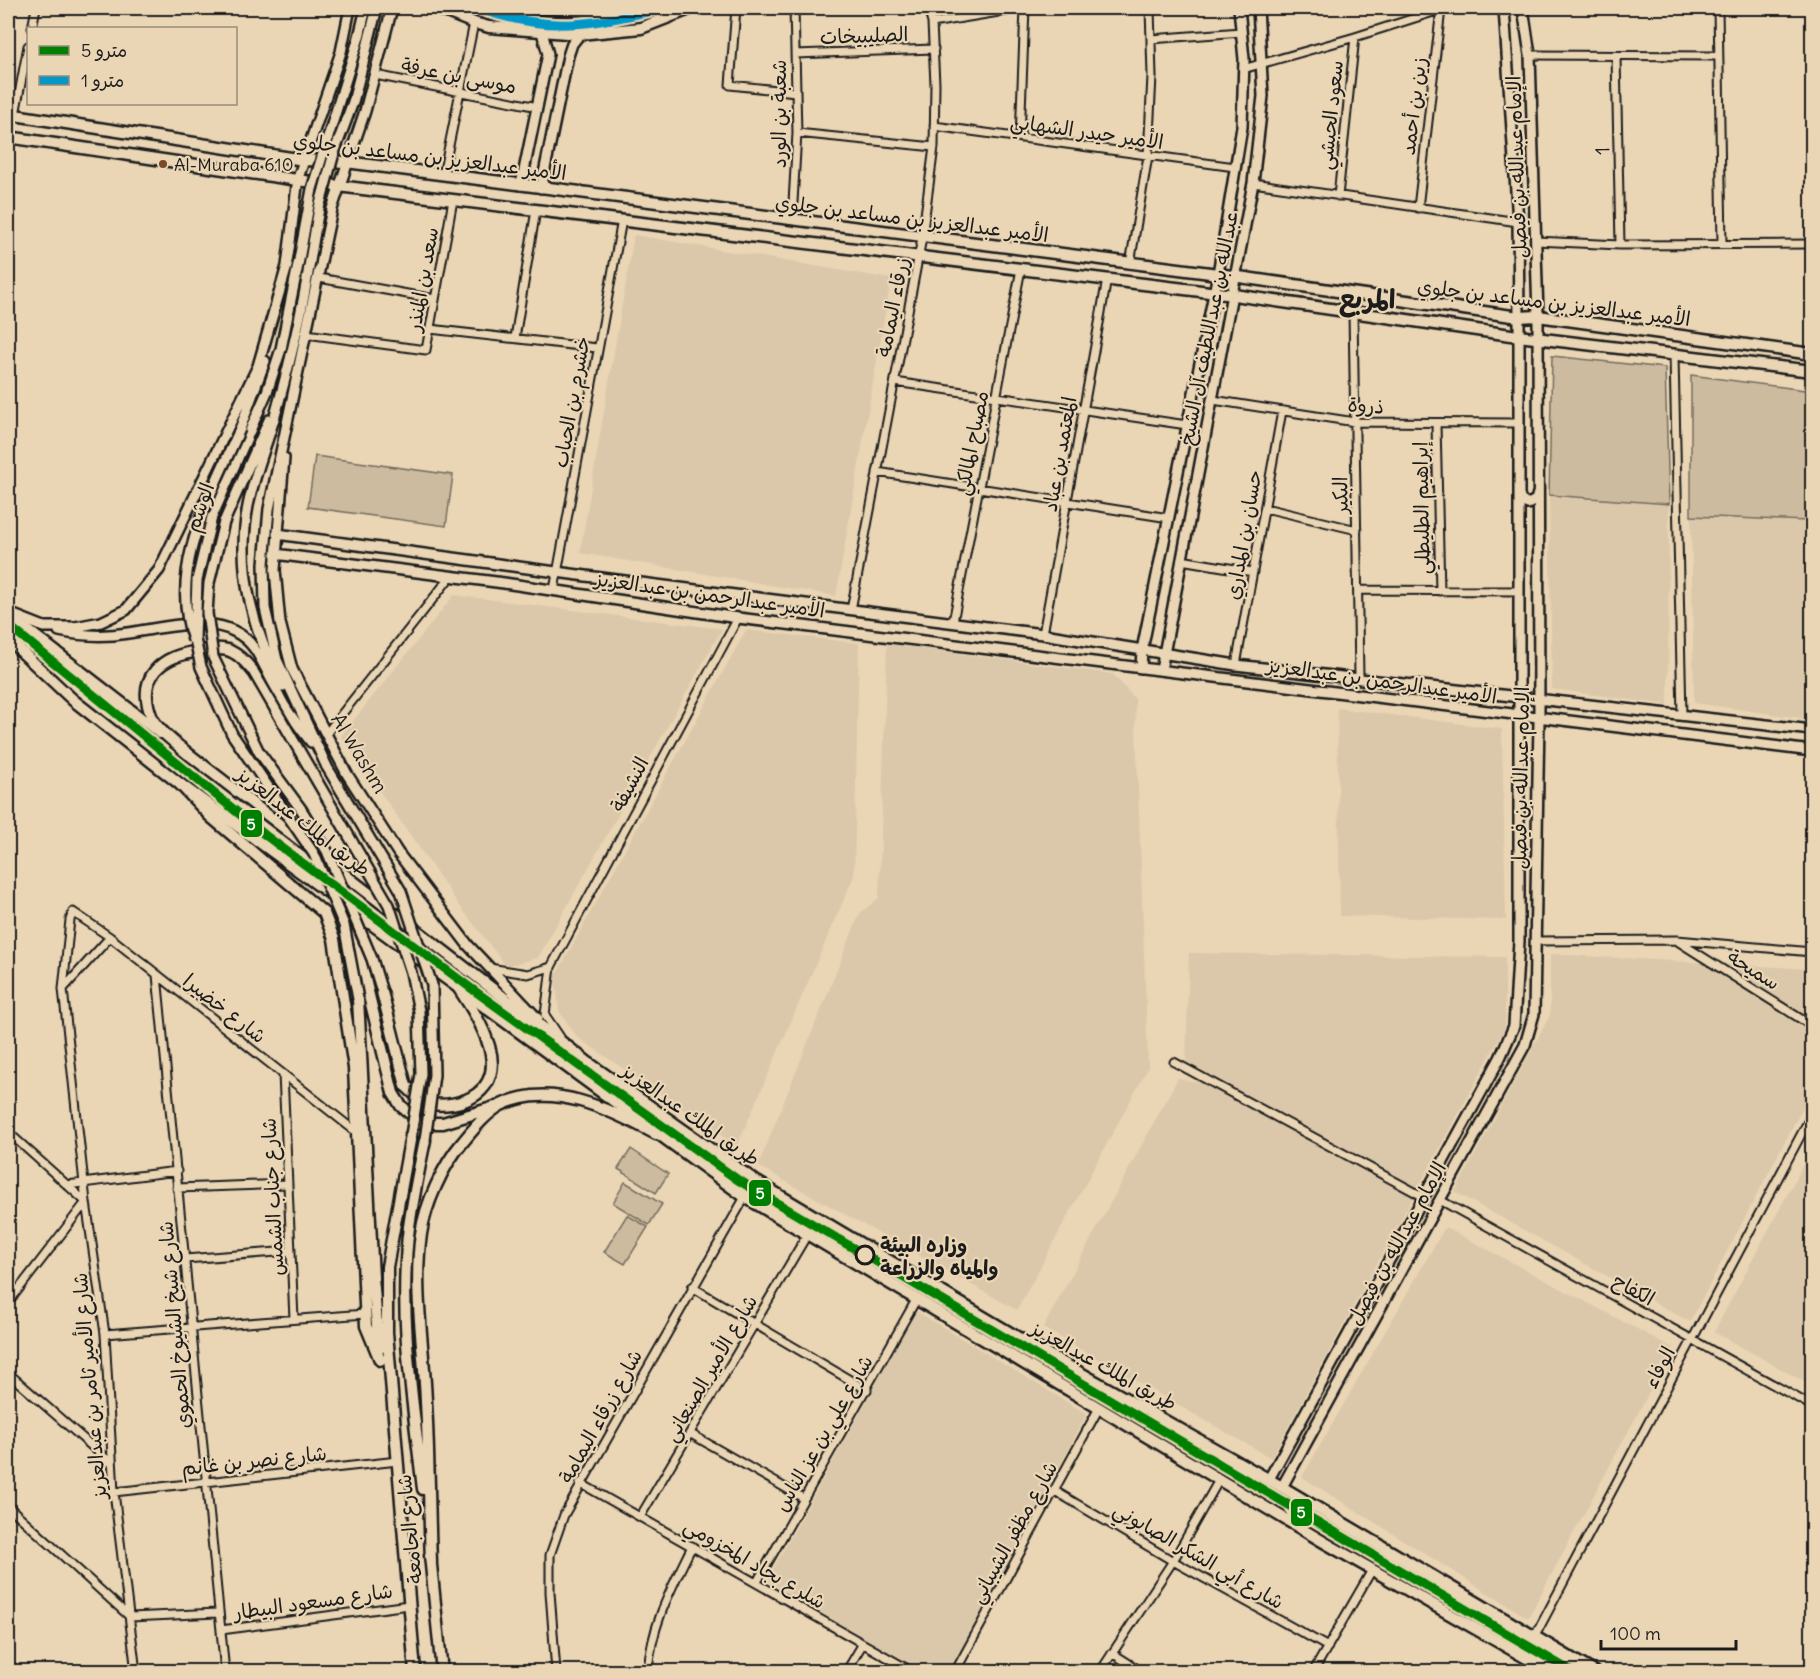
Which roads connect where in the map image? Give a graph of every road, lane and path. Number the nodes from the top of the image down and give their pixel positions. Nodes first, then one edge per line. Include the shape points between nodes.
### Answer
1 (36, 8) edge
2 (350, 8) edge
3 (366, 8) edge
4 (377, 8) edge
5 (392, 8) edge
6 (437, 8) edge
7 (519, 8) edge
8 (635, 8) edge
9 (692, 8) edge
10 (735, 8) edge
11 (794, 8) edge
12 (928, 8) edge
13 (1024, 8) edge
14 (1150, 8) edge
15 (1239, 8) edge
16 (1258, 8) edge
17 (1443, 8) edge
18 (1504, 8) edge
19 (1523, 8) edge
20 (1718, 8) edge
21 (538, 9) edge
22 (590, 9) edge
23 (474, 23) junction
24 (932, 23) junction
25 (32, 27) edge
26 (542, 32) junction
27 (1241, 32) junction
28 (580, 34) junction
29 (1355, 37) junction
30 (1151, 39) junction
31 (934, 49) junction
32 (27, 50) edge
33 (795, 54) junction
34 (1530, 55) junction
35 (1616, 56) junction
36 (1718, 56) junction
37 (1263, 64) junction
38 (546, 66) junction
39 (565, 68) junction
40 (1244, 69) junction
41 (375, 75) junction
42 (461, 92) junction
43 (796, 92) junction
44 (538, 107) junction
45 (11, 114) edge
46 (934, 126) junction
47 (797, 133) junction
48 (8, 137) edge
49 (1020, 138) junction
50 (934, 147) junction
51 (1148, 156) junction
52 (304, 160) junction
53 (346, 162) junction
54 (1235, 167) junction
55 (443, 175) junction
56 (298, 178) junction
57 (1253, 183) junction
58 (521, 185) junction
59 (338, 186) junction
60 (541, 188) junction
61 (1338, 196) junction
62 (453, 200) junction
63 (1418, 208) junction
64 (536, 210) junction
65 (621, 220) junction
66 (792, 220) junction
67 (1518, 222) junction
68 (922, 237) junction
69 (1536, 242) junction
70 (1812, 243) edge
71 (1722, 244) junction
72 (1620, 245) junction
73 (919, 256) junction
74 (1130, 264) junction
75 (1021, 269) junction
76 (1218, 273) junction
77 (1237, 276) junction
78 (319, 278) junction
79 (1107, 279) junction
80 (1213, 293) junction
81 (1234, 295) junction
82 (435, 299) junction
83 (278, 300) junction
84 (1353, 312) junction
85 (1538, 316) junction
86 (1519, 317) junction
87 (430, 328) junction
88 (306, 334) junction
89 (1518, 336) junction
90 (1537, 337) junction
91 (514, 338) junction
92 (597, 348) junction
93 (1812, 354) edge
94 (1674, 356) junction
95 (1812, 371) edge
96 (895, 382) junction
97 (996, 397) junction
98 (1213, 400) junction
99 (278, 404) junction
100 (1084, 410) junction
101 (1282, 411) junction
102 (288, 418) junction
103 (1355, 422) junction
104 (1518, 423) junction
105 (1436, 424) junction
106 (1187, 425) junction
107 (877, 472) junction
108 (979, 488) junction
109 (1538, 492) junction
110 (1519, 495) junction
111 (1067, 502) junction
112 (1265, 508) junction
113 (1169, 518) junction
114 (1357, 530) junction
115 (278, 534) junction
116 (1538, 539) junction
117 (1519, 541) junction
118 (424, 553) junction
119 (274, 554) junction
120 (1181, 560) junction
121 (557, 572) junction
122 (1253, 572) junction
123 (421, 573) junction
124 (451, 576) junction
125 (554, 590) junction
126 (1358, 590) junction
127 (1440, 591) junction
128 (1519, 591) junction
129 (851, 610) junction
130 (8, 614) edge
131 (738, 618) junction
132 (953, 622) junction
133 (44, 627) junction
134 (1043, 634) junction
135 (8, 639) edge
136 (1142, 650) junction
137 (1164, 653) junction
138 (1236, 665) junction
139 (201, 667) junction
140 (1141, 668) junction
141 (253, 670) joint
142 (1161, 670) junction
143 (1359, 677) junction
144 (1518, 698) junction
145 (1539, 700) junction
146 (1518, 716) junction
147 (1682, 716) junction
148 (1539, 719) junction
149 (1812, 730) edge
150 (326, 734) junction
151 (1812, 751) edge
152 (188, 754) junction
153 (327, 767) junction
154 (180, 784) junction
155 (74, 912) joint
156 (344, 925) junction
157 (110, 937) junction
158 (1677, 940) junction
159 (1536, 941) junction
160 (1812, 952) edge
161 (551, 967) junction
162 (488, 968) junction
163 (156, 975) junction
164 (456, 984) junction
165 (63, 989) junction
166 (381, 992) joint
167 (358, 999) joint
168 (1812, 1026) edge
169 (566, 1045) junction
170 (1174, 1062) dead end
171 (283, 1074) junction
172 (499, 1106) junction
173 (1812, 1114) edge
174 (355, 1131) junction
175 (8, 1132) edge
176 (656, 1134) junction
177 (411, 1135) joint
178 (425, 1140) joint
179 (177, 1171) junction
180 (84, 1182) junction
181 (287, 1184) junction
182 (67, 1185) junction
183 (177, 1188) junction
184 (745, 1197) junction
185 (1424, 1197) junction
186 (1440, 1200) junction
187 (86, 1202) junction
188 (807, 1235) junction
189 (291, 1251) junction
190 (185, 1259) junction
191 (692, 1287) junction
192 (916, 1300) junction
193 (8, 1303) edge
194 (365, 1314) junction
195 (294, 1319) junction
196 (754, 1322) junction
197 (191, 1327) junction
198 (105, 1334) junction
199 (1692, 1340) junction
200 (380, 1360) junction
201 (8, 1373) edge
202 (867, 1390) junction
203 (393, 1401) junction
204 (1812, 1406) edge
205 (1099, 1408) junction
206 (691, 1434) junction
207 (398, 1461) junction
208 (111, 1463) junction
209 (1269, 1479) junction
210 (1219, 1480) junction
211 (206, 1481) junction
212 (580, 1483) junction
213 (1282, 1487) junction
214 (1055, 1491) junction
215 (114, 1492) junction
216 (803, 1498) junction
217 (1310, 1504) junction
218 (8, 1506) edge
219 (640, 1517) junction
220 (692, 1546) junction
221 (1173, 1561) junction
222 (431, 1562) junction
223 (1372, 1570) junction
224 (757, 1582) junction
225 (1425, 1599) junction
226 (409, 1605) junction
227 (218, 1613) junction
228 (130, 1617) junction
229 (221, 1630) junction
230 (1535, 1635) junction
231 (862, 1645) junction
232 (1328, 1647) junction
233 (1112, 1653) junction
234 (8, 1664) edge
235 (18, 1671) edge
236 (136, 1671) edge
237 (225, 1671) edge
238 (415, 1671) edge
239 (442, 1671) edge
240 (556, 1671) edge
241 (648, 1671) edge
242 (846, 1671) edge
243 (913, 1671) edge
244 (955, 1671) edge
245 (1100, 1671) edge
246 (1142, 1671) edge
247 (1313, 1671) edge
248 (1551, 1671) edge
249 (1593, 1671) edge

1 - 25 street
2 - 52 street, الوشم via 341,52
3 - 139 street, الوشم, bridge via 312,189 281,349 254,425 213,517 197,580 195,639
4 - 99 street, bridge via 353,102 319,208
5 - 41 street
6 - 23 main road
7 - 21 main road
8 - 22 main road
9 - 28 main road via 641,28
10 - 43 street via 730,85
11 - 33 street, شعبة بن الورد
12 - 24 street, زرقاء اليمامة
13 - 24 street
13 - 49 street
14 - 30 street
15 - 27 street, عبدالله بن عبداللطيف آل الشيخ
16 - 37 street, عبدالله بن عبداللطيف آل الشيخ
17 - 29 street
17 - 63 street, زين بن أحمد
18 - 67 street, الإمام عبدالله بن فيصل
19 - 34 street, الإمام عبدالله بن فيصل
20 - 36 street
21 - 22 main road
23 - 26 main road
23 - 42 street
24 - 31 street, زرقاء اليمامة
26 - 28 main road
26 - 38 street via 549,54
27 - 30 street
27 - 40 street, عبدالله بن عبداللطيف آل الشيخ
28 - 39 street via 572,44
29 - 37 street
29 - 61 street, سعود الحبشي
30 - 51 street
31 - 33 street, الصليبيخات
31 - 46 street, زرقاء اليمامة
32 - 45 street
33 - 43 street, شعبة بن الورد
34 - 35 street
34 - 69 street, الإمام عبدالله بن فيصل
35 - 36 street
35 - 72 street, 1
36 - 71 street
37 - 40 street
37 - 57 street, عبدالله بن عبداللطيف آل الشيخ
38 - 39 street via 558,58
38 - 44 street
39 - 60 street
40 - 54 street, عبدالله بن عبداللطيف آل الشيخ via 1242,127
41 - 42 street, موسى بن عرفة
41 - 53 street
42 - 44 street, موسى بن عرفة
42 - 55 street
43 - 47 street, شعبة بن الورد
44 - 58 street
45 - 52 main road, الأمير عبدالعزيز بن مساعد بن جلوي
46 - 49 street, الأمير حيدر الشهابي
46 - 50 street, زرقاء اليمامة
47 - 50 street
47 - 66 street, شعبة بن الورد
48 - 56 main road, الأمير عبدالعزيز بن مساعد بن جلوي
49 - 51 street, الأمير حيدر الشهابي
50 - 68 street, زرقاء اليمامة
51 - 54 street, الأمير حيدر الشهابي
51 - 74 street
52 - 53 main road, الأمير عبدالعزيز بن مساعد بن جلوي
52 - 56 street, الوشم
53 - 55 main road, الأمير عبدالعزيز بن مساعد بن جلوي
53 - 59 street
54 - 76 street, عبدالله بن عبداللطيف آل الشيخ
55 - 58 main road, الأمير عبدالعزيز بن مساعد بن جلوي
56 - 59 main road, الأمير عبدالعزيز بن مساعد بن جلوي
56 - 83 street, الوشم via 287,266
57 - 61 street
57 - 77 street, عبدالله بن عبداللطيف آل الشيخ
58 - 60 main road, الأمير عبدالعزيز بن مساعد بن جلوي
59 - 62 main road, الأمير عبدالعزيز بن مساعد بن جلوي
59 - 78 street
60 - 66 main road, الأمير عبدالعزيز بن مساعد بن جلوي
61 - 63 street
62 - 64 main road, الأمير عبدالعزيز بن مساعد بن جلوي
62 - 82 street, سعد بن المنذر
63 - 67 street
64 - 65 main road, الأمير عبدالعزيز بن مساعد بن جلوي
64 - 91 street
65 - 73 main road, الأمير عبدالعزيز بن مساعد بن جلوي
65 - 92 street, خشرم بن الحباب
66 - 68 main road, الأمير عبدالعزيز بن مساعد بن جلوي
67 - 86 street, الإمام عبدالله بن فيصل
68 - 73 street, زرقاء اليمامة
68 - 74 main road, الأمير عبدالعزيز بن مساعد بن جلوي
69 - 72 street
69 - 85 street, الإمام عبدالله بن فيصل
70 - 71 street
71 - 72 street
73 - 75 main road, الأمير عبدالعزيز بن مساعد بن جلوي
73 - 96 street, زرقاء اليمامة
74 - 76 main road, الأمير عبدالعزيز بن مساعد بن جلوي
75 - 79 main road, الأمير عبدالعزيز بن مساعد بن جلوي
75 - 97 street, مصباح المالكي
76 - 77 main road, الأمير عبدالعزيز بن مساعد بن جلوي
76 - 80 street, عبدالله بن عبداللطيف آل الشيخ
77 - 81 street, عبدالله بن عبداللطيف آل الشيخ
77 - 86 main road, الأمير عبدالعزيز بن مساعد بن جلوي
78 - 82 street
78 - 88 street
79 - 80 main road, الأمير عبدالعزيز بن مساعد بن جلوي
79 - 100 street, المعتمد بن عباد
80 - 81 main road, الأمير عبدالعزيز بن مساعد بن جلوي
80 - 106 street, عبدالله بن عبداللطيف آل الشيخ
81 - 84 main road, الأمير عبدالعزيز بن مساعد بن جلوي
81 - 98 street, عبدالله بن عبداللطيف آل الشيخ
82 - 87 street, سعد بن المنذر
83 - 133 street, الوشم via 258,366 174,540 144,592 126,610 101,622
83 - 139 street, bridge via 262,370 206,505 187,569 185,618
84 - 89 main road, الأمير عبدالعزيز بن مساعد بن جلوي
84 - 103 street, البكير
85 - 86 main road, الأمير عبدالعزيز بن مساعد بن جلوي
85 - 90 street, الإمام عبدالله بن فيصل
85 - 93 main road, الأمير عبدالعزيز بن مساعد بن جلوي
86 - 89 street, الإمام عبدالله بن فيصل
87 - 88 street, سعد بن المنذر via 426,350
87 - 91 street
88 - 102 street
89 - 90 main road, الأمير عبدالعزيز بن مساعد بن جلوي
89 - 104 street, الإمام عبدالله بن فيصل
90 - 94 main road, الأمير عبدالعزيز بن مساعد بن جلوي
90 - 109 street, الإمام عبدالله بن فيصل
91 - 92 street
92 - 121 street, خشرم بن الحباب
94 - 95 main road, الأمير عبدالعزيز بن مساعد بن جلوي
94 - 147 street
96 - 97 street
96 - 107 street, زرقاء اليمامة
97 - 100 street
97 - 108 street, مصباح المالكي
98 - 101 street, ذروة
98 - 120 street, عبدالله بن عبداللطيف آل الشيخ
99 - 153 street via 248,506 243,549 245,578 266,655
99 - 166 street, bridge via 260,436 224,522 209,583 207,613 213,657 259,752 302,809 327,851 372,959
100 - 106 street
100 - 111 street, المعتمد بن عباد
101 - 103 street, ذروة
101 - 112 street, حسان بن المداري
102 - 115 street, Al Washm
102 - 153 street, Al Washm via 269,509 265,608 277,660
103 - 105 street, ذروة
103 - 114 street, البكير
104 - 105 street, ذروة
104 - 110 street, الإمام عبدالله بن فيصل
105 - 127 street, إبراهيم الطليطلي
106 - 113 street, عبدالله بن عبداللطيف آل الشيخ
107 - 108 street
107 - 129 street, زرقاء اليمامة
108 - 111 street
108 - 132 street, مصباح المالكي
109 - 110 street via 1536,500 1528,504
109 - 116 street, الإمام عبدالله بن فيصل
110 - 117 street, الإمام عبدالله بن فيصل
111 - 113 street
111 - 134 street, المعتمد بن عباد
112 - 114 street
112 - 122 street, حسان بن المداري
113 - 136 street, عبدالله بن عبداللطيف آل الشيخ
114 - 126 street, البكير
115 - 118 street, الأمير عبدالرحمن بن عبدالعزيز
115 - 119 street, Al Washm
116 - 117 street via 1536,532 1527,528 1520,533
116 - 145 street, الإمام عبدالله بن فيصل
117 - 128 street, الإمام عبدالله بن فيصل
118 - 121 street, الأمير عبدالرحمن بن عبدالعزيز
118 - 123 street
119 - 123 street, الأمير عبدالرحمن بن عبدالعزيز
119 - 150 street, Al Washm via 280,623 292,669
120 - 122 street
120 - 137 street, عبدالله بن عبداللطيف آل الشيخ
121 - 125 street, خشرم بن الحباب
121 - 129 street, الأمير عبدالرحمن بن عبدالعزيز
122 - 138 street, حسان بن المداري
123 - 124 street, الأمير عبدالرحمن بن عبدالعزيز
124 - 125 street, الأمير عبدالرحمن بن عبدالعزيز
124 - 150 street
125 - 131 street, الأمير عبدالرحمن بن عبدالعزيز
126 - 127 street
126 - 143 street, البكير
127 - 128 street
128 - 144 street, الإمام عبدالله بن فيصل
129 - 132 street, الأمير عبدالرحمن بن عبدالعزيز
130 - 133 street, الوشم
130 - 152 main road, طريق الملك عبدالعزيز
131 - 140 street, الأمير عبدالرحمن بن عبدالعزيز
131 - 161 street, النشيفة
132 - 134 street, الأمير عبدالرحمن بن عبدالعزيز
133 - 153 street via 79,635 174,625 215,626 236,633 253,646 285,705
134 - 136 street, الأمير عبدالرحمن بن عبدالعزيز
135 - 154 main road, طريق الملك عبدالعزيز via 73,700
136 - 137 street, الأمير عبدالرحمن بن عبدالعزيز
136 - 140 street, عبدالله بن عبداللطيف آل الشيخ
137 - 138 street, الأمير عبدالرحمن بن عبدالعزيز
137 - 142 street, عبدالله بن عبداللطيف آل الشيخ
138 - 143 street, الأمير عبدالرحمن بن عبدالعزيز
139 - 156 street, الوشم, bridge via 232,734 314,855
140 - 142 street, الأمير عبدالرحمن بن عبدالعزيز
141 - 152 main road via 231,651 217,649 181,653 153,671 147,700 153,720
141 - 177 street, bridge via 389,905 419,1011 421,1074
142 - 146 street, الأمير عبدالرحمن بن عبدالعزيز
143 - 144 street, الأمير عبدالرحمن بن عبدالعزيز
144 - 145 street, الأمير عبدالرحمن بن عبدالعزيز
144 - 146 street, الإمام عبدالله بن فيصل
145 - 147 street, الأمير عبدالرحمن بن عبدالعزيز
145 - 148 street, الإمام عبدالله بن فيصل
146 - 148 street, الأمير عبدالرحمن بن عبدالعزيز
146 - 185 street, الإمام عبدالله بن فيصل via 1519,941 1514,1026
147 - 149 street, الأمير عبدالرحمن بن عبدالعزيز
148 - 151 street, الأمير عبدالرحمن بن عبدالعزيز
148 - 159 street, الإمام عبدالله بن فيصل
150 - 162 street, Al Washm via 398,853
152 - 169 main road, طريق الملك عبدالعزيز
153 - 178 street, bridge via 401,891 432,985 434,1075
154 - 164 main road, طريق الملك عبدالعزيز
154 - 174 main road via 211,817 324,913 334,939 344,989 354,1068
155 - 157 street, شارع خضيرا
155 - 165 street, شارع الأمير ثامر بن عبدالعزيز
156 - 167 street, الوشم, bridge
156 - 172 main road via 361,963 386,1068 401,1106 422,1124
157 - 163 street, شارع خضيرا
157 - 165 street
158 - 159 street
158 - 160 street
158 - 168 street, سميحة
159 - 186 street, الإمام عبدالله بن فيصل via 1534,1014 1525,1045
161 - 162 street via 528,974
161 - 169 street via 545,1015
162 - 169 street, Al Washm
163 - 171 street, شارع خضيرا
163 - 179 street, شارع شيخ الشيوخ الحموي
164 - 166 main road via 479,1020 490,1048 491,1068 478,1093 468,1102 453,1105 424,1103 406,1086
164 - 176 main road, طريق الملك عبدالعزيز
165 - 180 street, شارع الأمير ثامر بن عبدالعزيز
167 - 200 main road
169 - 209 main road, طريق الملك عبدالعزيز via 775,1194 1025,1342
170 - 185 street
171 - 174 street, شارع خضيرا
171 - 181 street, شارع جناب الشمس
172 - 176 main road via 540,1096 561,1097 624,1117
172 - 222 main road via 447,1160 421,1232 419,1307
173 - 199 street, الوفاء
174 - 194 main road
175 - 182 street
176 - 184 main road, طريق الملك عبدالعزيز
177 - 203 main road via 387,1267 388,1366
178 - 222 main road, شارع الجامعة via 407,1250 406,1322
179 - 180 street
179 - 183 street, شارع شيخ الشيوخ الحموي
180 - 182 street
180 - 187 street, شارع الأمير ثامر بن عبدالعزيز
181 - 183 street
181 - 189 street, شارع جناب الشمس
182 - 187 street
183 - 190 street, شارع شيخ الشيوخ الحموي
184 - 188 main road, طريق الملك عبدالعزيز
184 - 191 street, شارع زرقاء اليمامة
185 - 209 street, الإمام عبدالله بن فيصل
186 - 199 street, الكفاح
186 - 213 street, الإمام عبدالله بن فيصل
187 - 193 street
187 - 198 street, شارع الأمير ثامر بن عبدالعزيز
188 - 192 main road, طريق الملك عبدالعزيز
188 - 196 street, شارع الأمير الصنعاني
189 - 190 street
189 - 195 street, شارع جناب الشمس
190 - 197 street, شارع شيخ الشيوخ الحموي
191 - 196 street
191 - 212 street, شارع زرقاء اليمامة
192 - 202 street, شارع علي بن عز الناس
192 - 205 main road, طريق الملك عبدالعزيز
194 - 195 street
194 - 200 main road
195 - 197 street
196 - 202 street
196 - 206 street, شارع الأمير الصنعاني
197 - 198 street
197 - 211 street, شارع شيخ الشيوخ الحموي
198 - 208 street, شارع الأمير ثامر بن عبدالعزيز
199 - 204 street, الكفاح
199 - 230 street, الوفاء
200 - 203 main road
201 - 208 street
202 - 216 street, شارع علي بن عز الناس
203 - 207 main road, شارع الجامعة
205 - 210 main road, طريق الملك عبدالعزيز
205 - 214 street, شارع مظفر الشيباني
206 - 216 street
206 - 219 street, شارع الأمير الصنعاني
207 - 211 street, شارع نصر بن غانم
207 - 226 main road, شارع الجامعة
208 - 215 street, شارع الأمير ثامر بن عبدالعزيز
209 - 213 main road, طريق الملك عبدالعزيز
210 - 221 street
210 - 223 main road, طريق الملك عبدالعزيز
211 - 215 street, شارع نصر بن غانم
211 - 227 street, شارع شيخ الشيوخ الحموي
212 - 219 street, شلرع بجاد المخزومي
212 - 240 street, شارع زرقاء اليمامة via 550,1555
213 - 217 main road, طريق الملك عبدالعزيز
214 - 221 street, شارع أبي الشكر الصابوني
214 - 244 street, شارع مظفر الشيباني
215 - 228 street, شارع الأمير ثامر بن عبدالعزيز
216 - 224 street, شارع علي بن عز الناس
217 - 225 main road via 1294,1505 1291,1515
217 - 230 main road, طريق الملك عبدالعزيز
218 - 228 street
219 - 220 street, شلرع بجاد المخزومي
220 - 224 street, شلرع بجاد المخزومي
220 - 241 street via 659,1613
221 - 232 street, شارع أبي الشكر الصابوني
221 - 233 street
222 - 239 main road, شارع الجامعة
223 - 225 main road, طريق الملك عبدالعزيز
223 - 232 street
224 - 231 street, شلرع بجاد المخزومي
225 - 248 main road, طريق الملك عبدالعزيز
226 - 229 street, شارع مسعود البيطار
226 - 238 main road, شارع الجامعة
227 - 228 street
227 - 229 street, شارع شيخ الشيوخ الحموي
228 - 236 street, شارع الأمير ثامر بن عبدالعزيز
229 - 237 street, شارع شيخ الشيوخ الحموي
230 - 249 main road, طريق الملك عبدالعزيز
231 - 242 street
231 - 243 street, شلرع بجاد المخزومي
232 - 247 street
233 - 245 street
233 - 246 street
234 - 235 street

